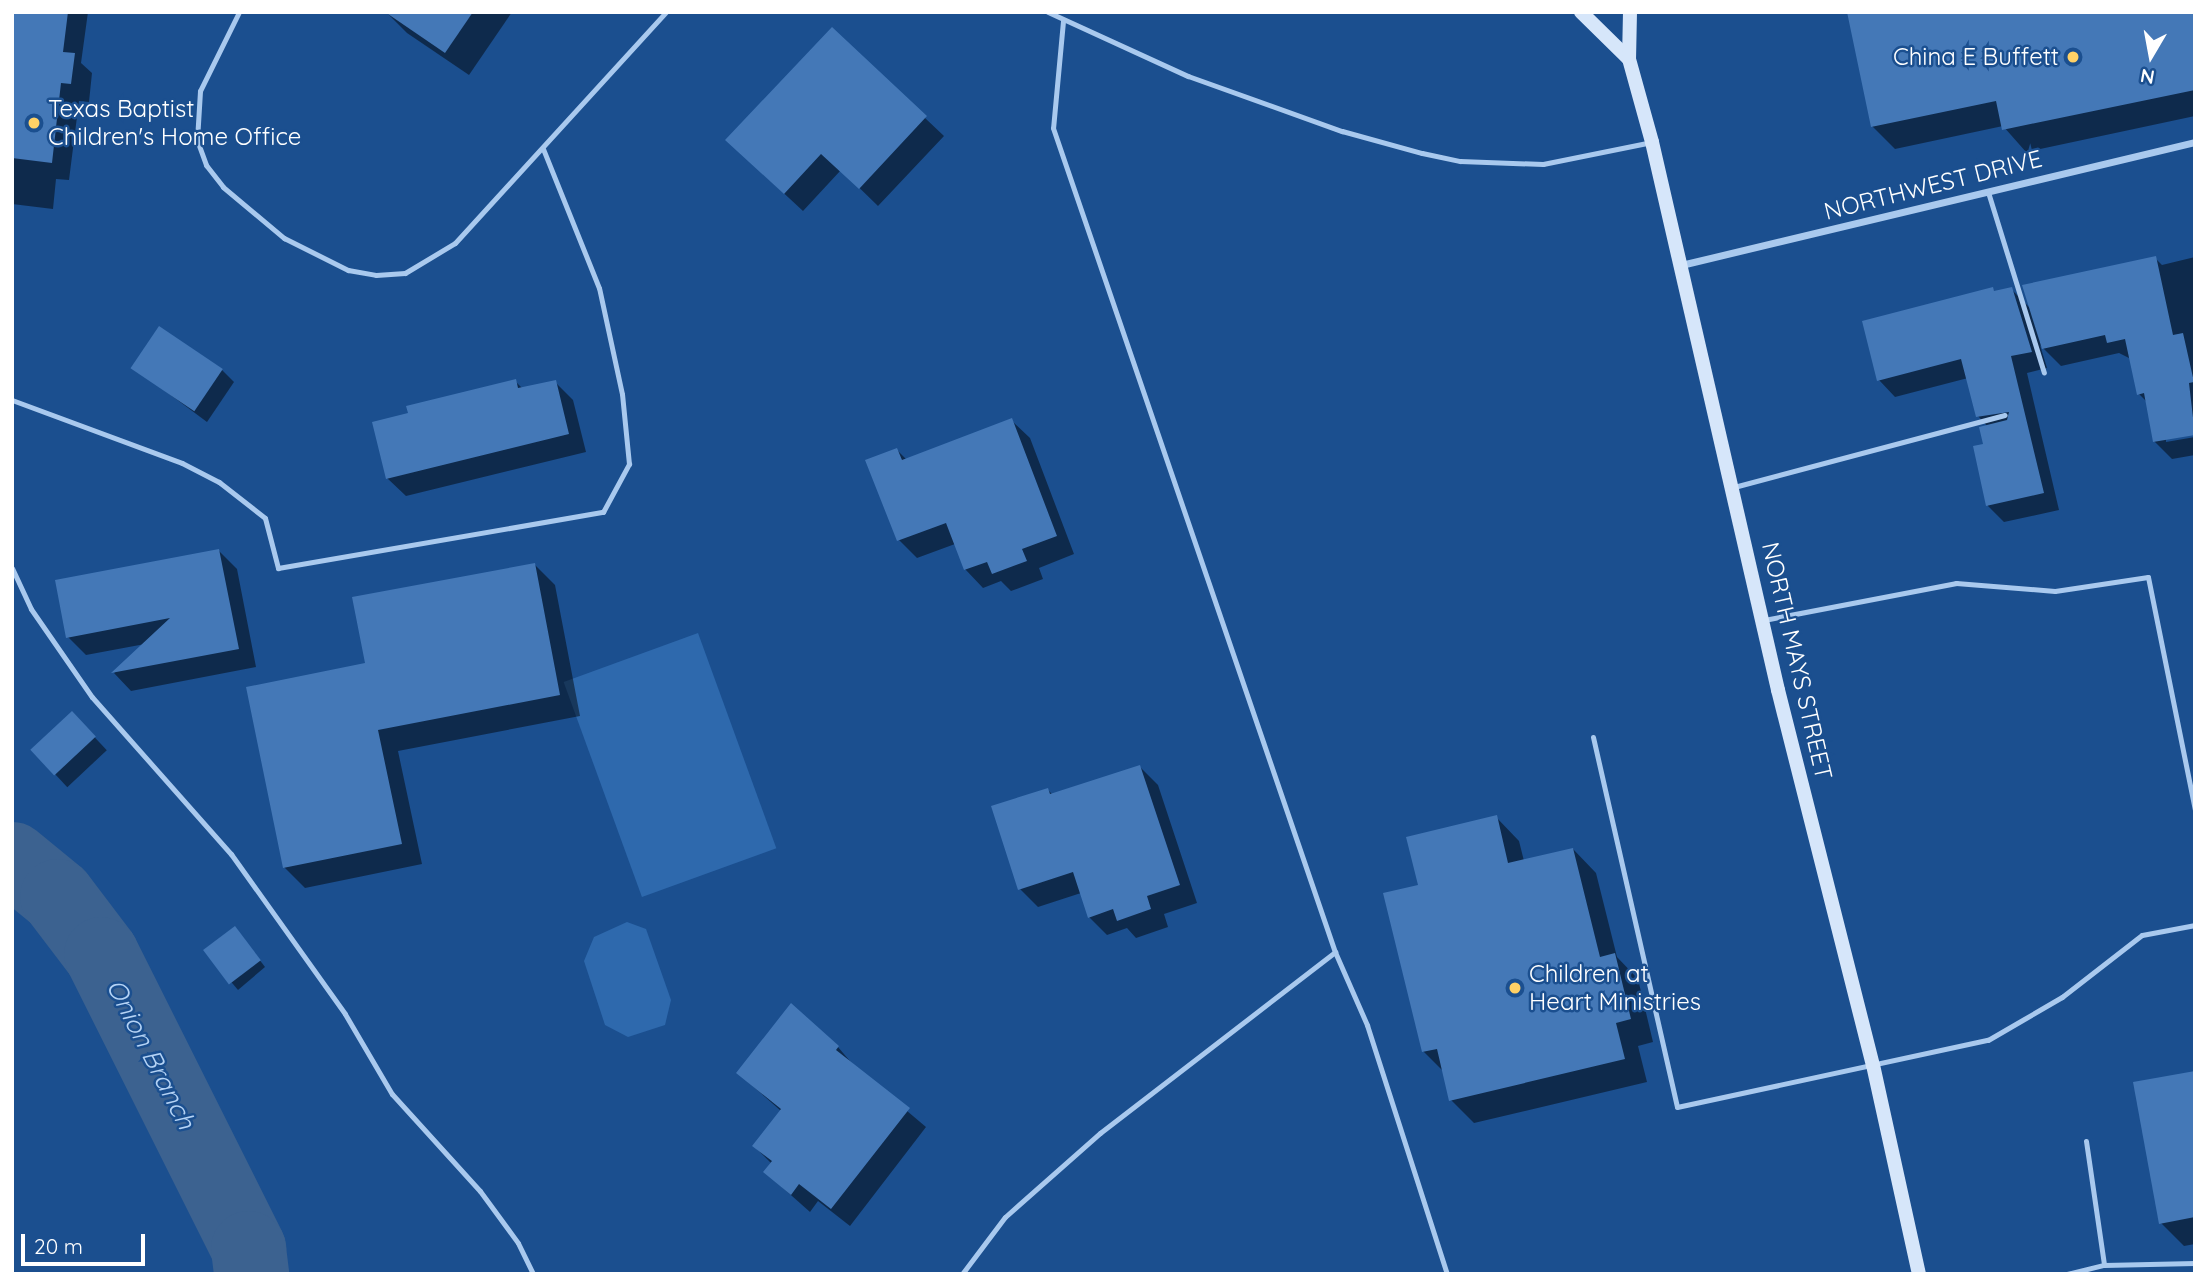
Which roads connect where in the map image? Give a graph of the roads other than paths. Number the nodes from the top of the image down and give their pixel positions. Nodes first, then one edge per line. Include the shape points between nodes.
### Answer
1 (239, 12) edge
2 (666, 12) edge
3 (1048, 12) edge
4 (1581, 12) edge
5 (1630, 12) edge
6 (1063, 21) junction
7 (1629, 59) junction
8 (1652, 142) junction
9 (2195, 142) edge
10 (543, 149) junction
11 (1988, 192) junction
12 (1681, 265) junction
13 (2044, 373) dead end
14 (12, 400) edge
15 (2005, 415) dead end
16 (1733, 487) junction
17 (12, 568) edge
18 (1764, 620) junction
19 (1592, 737) dead end
20 (2195, 811) edge
21 (2195, 925) edge
22 (1335, 951) junction
23 (1873, 1065) junction
24 (2086, 1141) dead end
25 (2195, 1263) edge
26 (2105, 1265) junction
27 (533, 1274) edge
28 (962, 1274) edge
29 (1447, 1274) edge
30 (1919, 1274) edge
31 (2067, 1274) edge

1 - 10 lane via 200,91 197,140 206,164 223,187 284,238 317,257 376,275 405,273 455,243
2 - 10 lane
3 - 6 lane
4 - 7 main road
5 - 7 main road, NORTH MAYS STREET
6 - 8 lane via 1188,76 1329,126 1460,162 1543,164
6 - 22 lane via 1053,128
7 - 8 main road, NORTH MAYS STREET
8 - 12 main road, NORTH MAYS STREET
9 - 11 street, NORTHWEST DRIVE
10 - 14 lane via 600,288 622,394 629,464 603,512 278,568 265,518 219,482 182,463
11 - 12 street, NORTHWEST DRIVE
11 - 13 lane
12 - 16 main road, NORTH MAYS STREET
15 - 16 lane
16 - 18 main road, NORTH MAYS STREET
17 - 27 lane via 31,609 92,697 231,855 345,1014 392,1094 480,1191 518,1243
18 - 20 lane via 1956,583 2055,591 2148,577
18 - 23 main road, NORTH MAYS STREET
19 - 23 lane via 1677,1107
21 - 23 lane via 2142,935 2062,997 1988,1040
22 - 28 lane via 1100,1133 1005,1217
22 - 29 lane via 1367,1025
23 - 30 main road, NORTH MAYS STREET
24 - 26 lane
25 - 26 lane
26 - 31 lane

